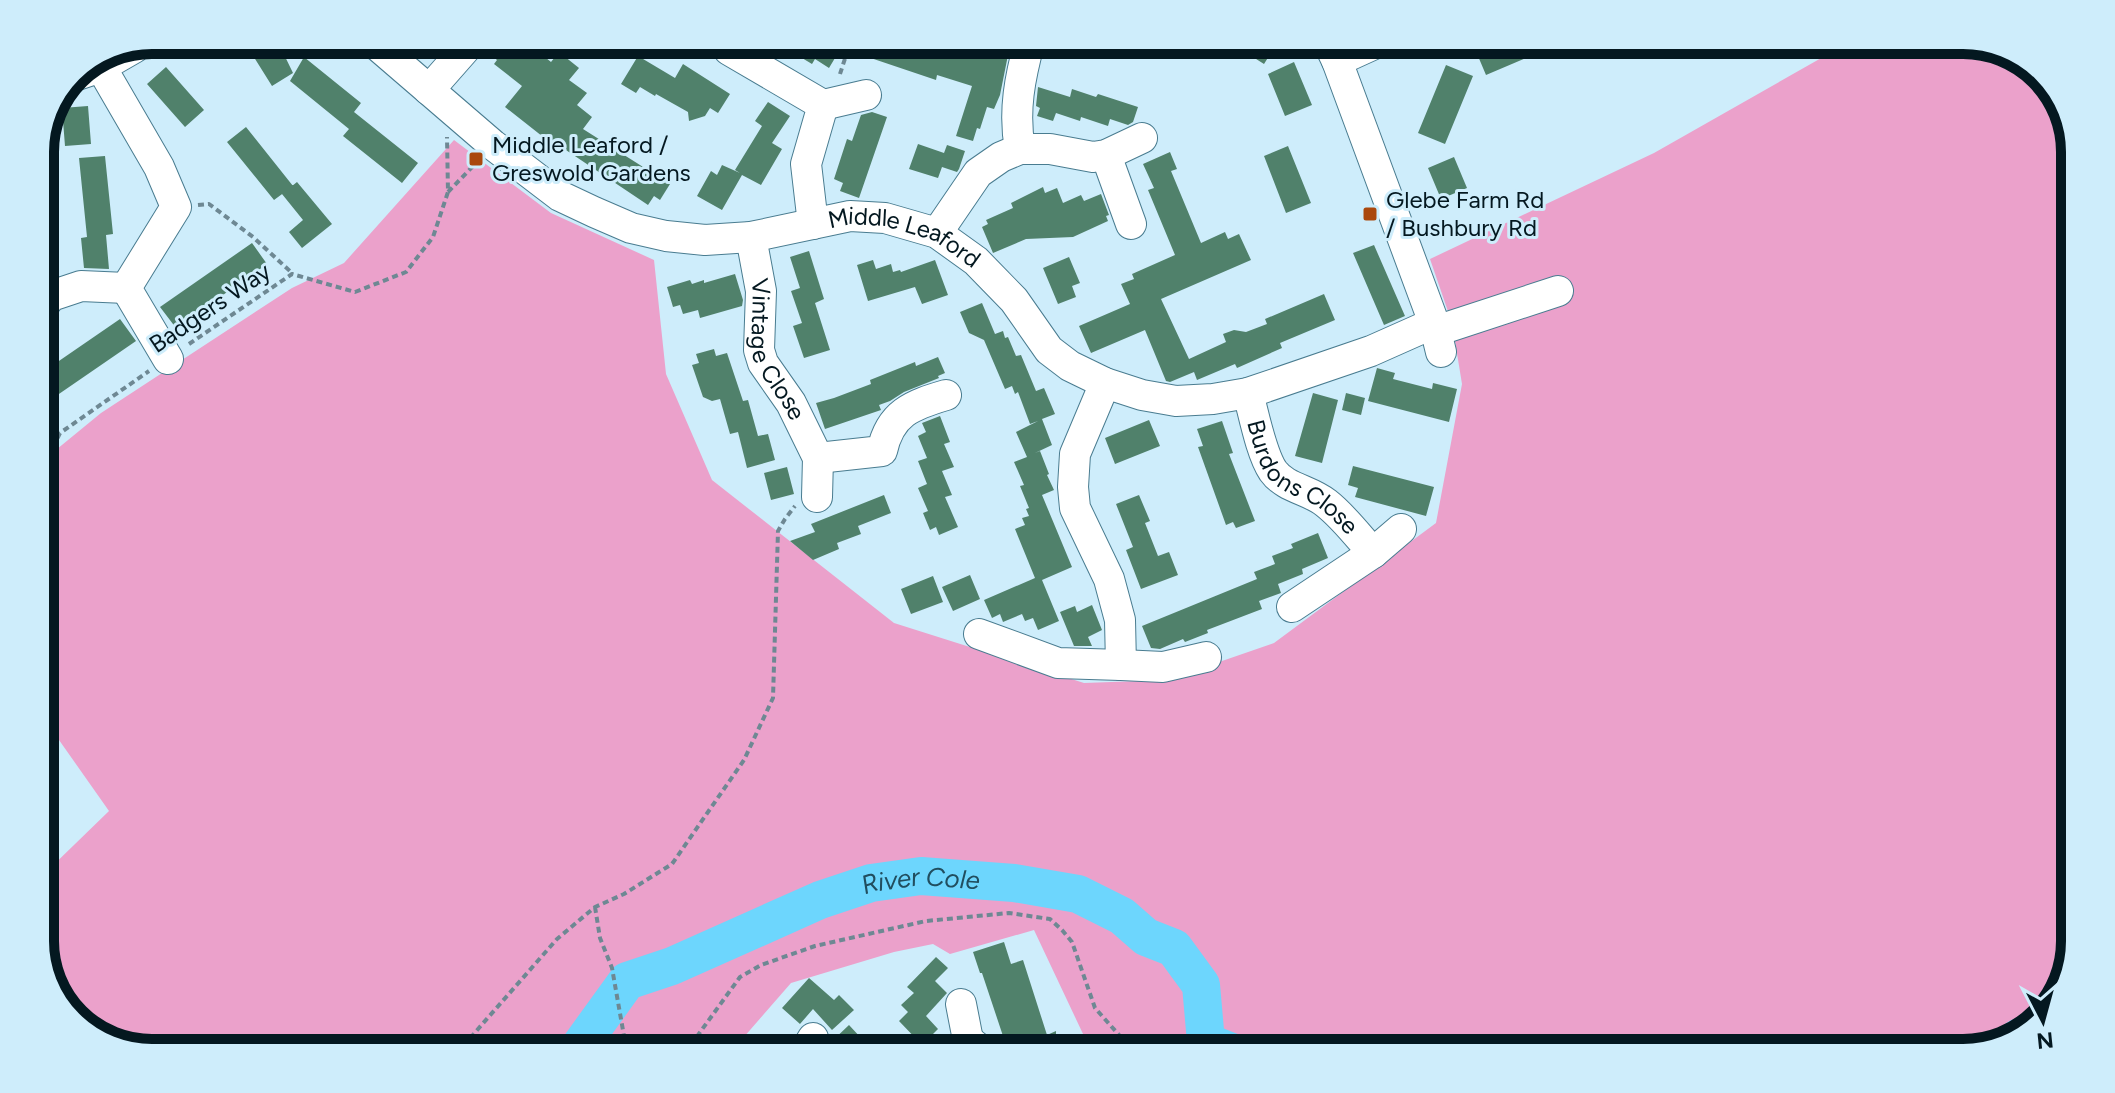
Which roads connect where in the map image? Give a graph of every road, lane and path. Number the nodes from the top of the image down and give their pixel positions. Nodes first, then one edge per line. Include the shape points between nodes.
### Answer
1 (387, 54) edge
2 (465, 54) edge
3 (737, 54) edge
4 (846, 54) edge
5 (1026, 54) edge
6 (1333, 54) edge
7 (102, 68) edge
8 (866, 95) dead end
9 (438, 98) junction
10 (829, 103) junction
11 (1142, 138) dead end
12 (493, 145) junction
13 (1020, 149) junction
14 (1106, 155) junction
15 (448, 192) junction
16 (176, 207) junction
17 (813, 224) junction
18 (1131, 224) dead end
19 (937, 233) junction
20 (751, 237) junction
21 (292, 274) junction
22 (126, 288) junction
23 (1558, 291) dead end
24 (54, 295) edge
25 (1437, 336) junction
26 (168, 359) junction
27 (1105, 383) junction
28 (1248, 393) junction
29 (946, 395) dead end
30 (54, 445) edge
31 (818, 458) junction
32 (817, 497) joint
33 (1401, 529) dead end
34 (1373, 553) junction
35 (1292, 607) dead end
36 (979, 634) dead end
37 (1206, 657) dead end
38 (1121, 665) junction
39 (595, 907) junction
40 (961, 1004) dead end
41 (469, 1039) edge
42 (625, 1039) edge
43 (695, 1039) edge
44 (967, 1039) edge
45 (1123, 1039) edge

1 - 9 street, Middle Leaford
2 - 9 street
3 - 10 street
4 - 10 path
5 - 13 street via 1017,102
6 - 25 street
7 - 16 street
8 - 10 street
9 - 12 street, Middle Leaford
9 - 15 path, Badgers Way
10 - 17 street via 806,164
11 - 14 street
12 - 15 path
12 - 20 street, Middle Leaford via 560,196 631,228 705,240
13 - 14 street
13 - 19 street via 978,173
14 - 18 street
15 - 21 path, Badgers Way via 433,237 406,272 355,292
16 - 21 path via 209,204
16 - 22 street
17 - 19 street, Middle Leaford via 850,216 885,218
17 - 20 street, Middle Leaford
19 - 27 street, Middle Leaford via 976,261 1014,300 1049,350
20 - 31 street, Vintage Close via 761,291 759,350
21 - 26 path, Badgers Way
22 - 24 street via 81,286
22 - 26 street
23 - 25 street, Middle Leaford
25 - 28 street, Middle Leaford via 1371,351
26 - 30 path, Badgers Way via 60,433
27 - 28 street, Middle Leaford via 1176,401
27 - 38 street via 1075,454 1074,498 1109,579 1120,620
28 - 34 street, Burdons Close via 1275,474 1341,515
29 - 31 street via 918,403 898,417 882,451
31 - 32 street, Vintage Close
32 - 39 path via 795,506 778,531 773,698 744,760 672,864
33 - 34 street, Burdons Close
34 - 35 street, Burdons Close
36 - 38 street via 1058,663
37 - 38 street via 1163,667
39 - 41 path via 557,939
39 - 42 path
40 - 44 street
43 - 45 path via 740,977 761,965 815,946 926,921 1009,913 1050,919 1062,930 1072,942 1095,1008

